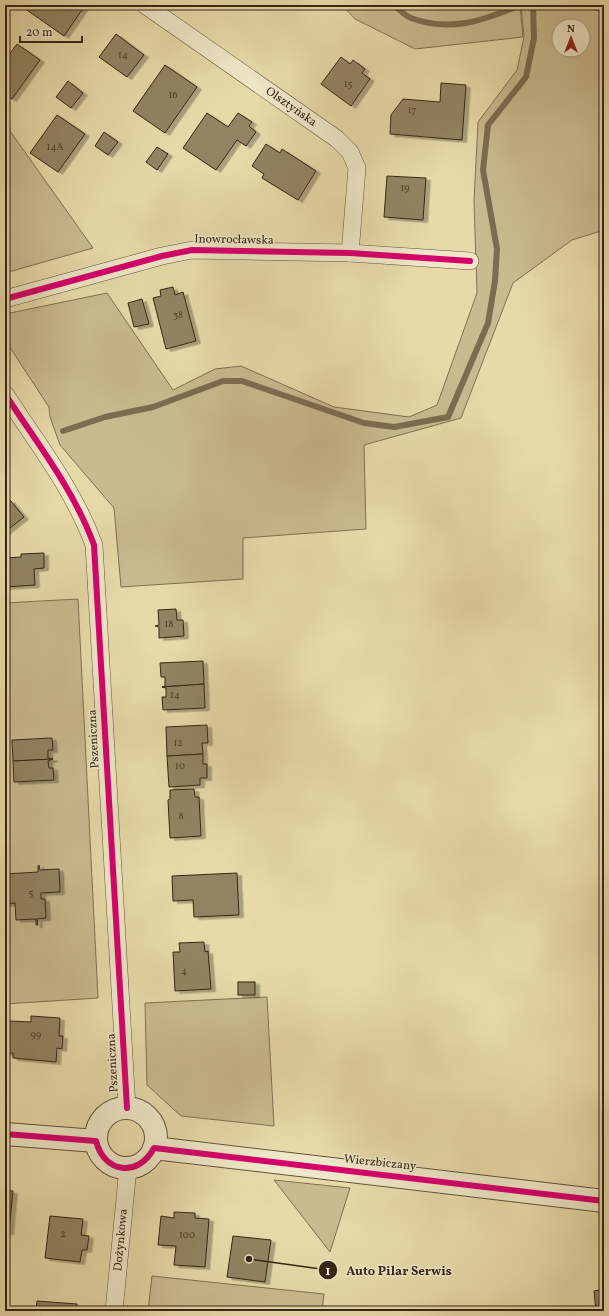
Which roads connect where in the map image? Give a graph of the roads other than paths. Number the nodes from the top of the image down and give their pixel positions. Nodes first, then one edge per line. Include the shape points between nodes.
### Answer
1 (145, 5) edge
2 (350, 253) junction
3 (470, 261) dead end
4 (5, 299) edge
5 (5, 394) edge
6 (127, 1108) junction
7 (5, 1134) edge
8 (96, 1141) junction
9 (154, 1148) junction
10 (128, 1168) junction
11 (604, 1201) edge
12 (114, 1311) edge

1 - 2 street, Olsztyńska via 337,139 350,152 358,168
2 - 3 street, Inowrocławska
2 - 4 street, Inowrocławska via 192,250
5 - 6 street, Pszeniczna via 72,495 94,545
6 - 8 street via 114,1110 104,1118 97,1128
6 - 9 street via 138,1111 151,1122 156,1138
7 - 8 street
8 - 10 street via 103,1158 110,1164
9 - 10 street via 144,1163
9 - 11 street, Wierzbiczany
10 - 12 street, Dożynkowa

